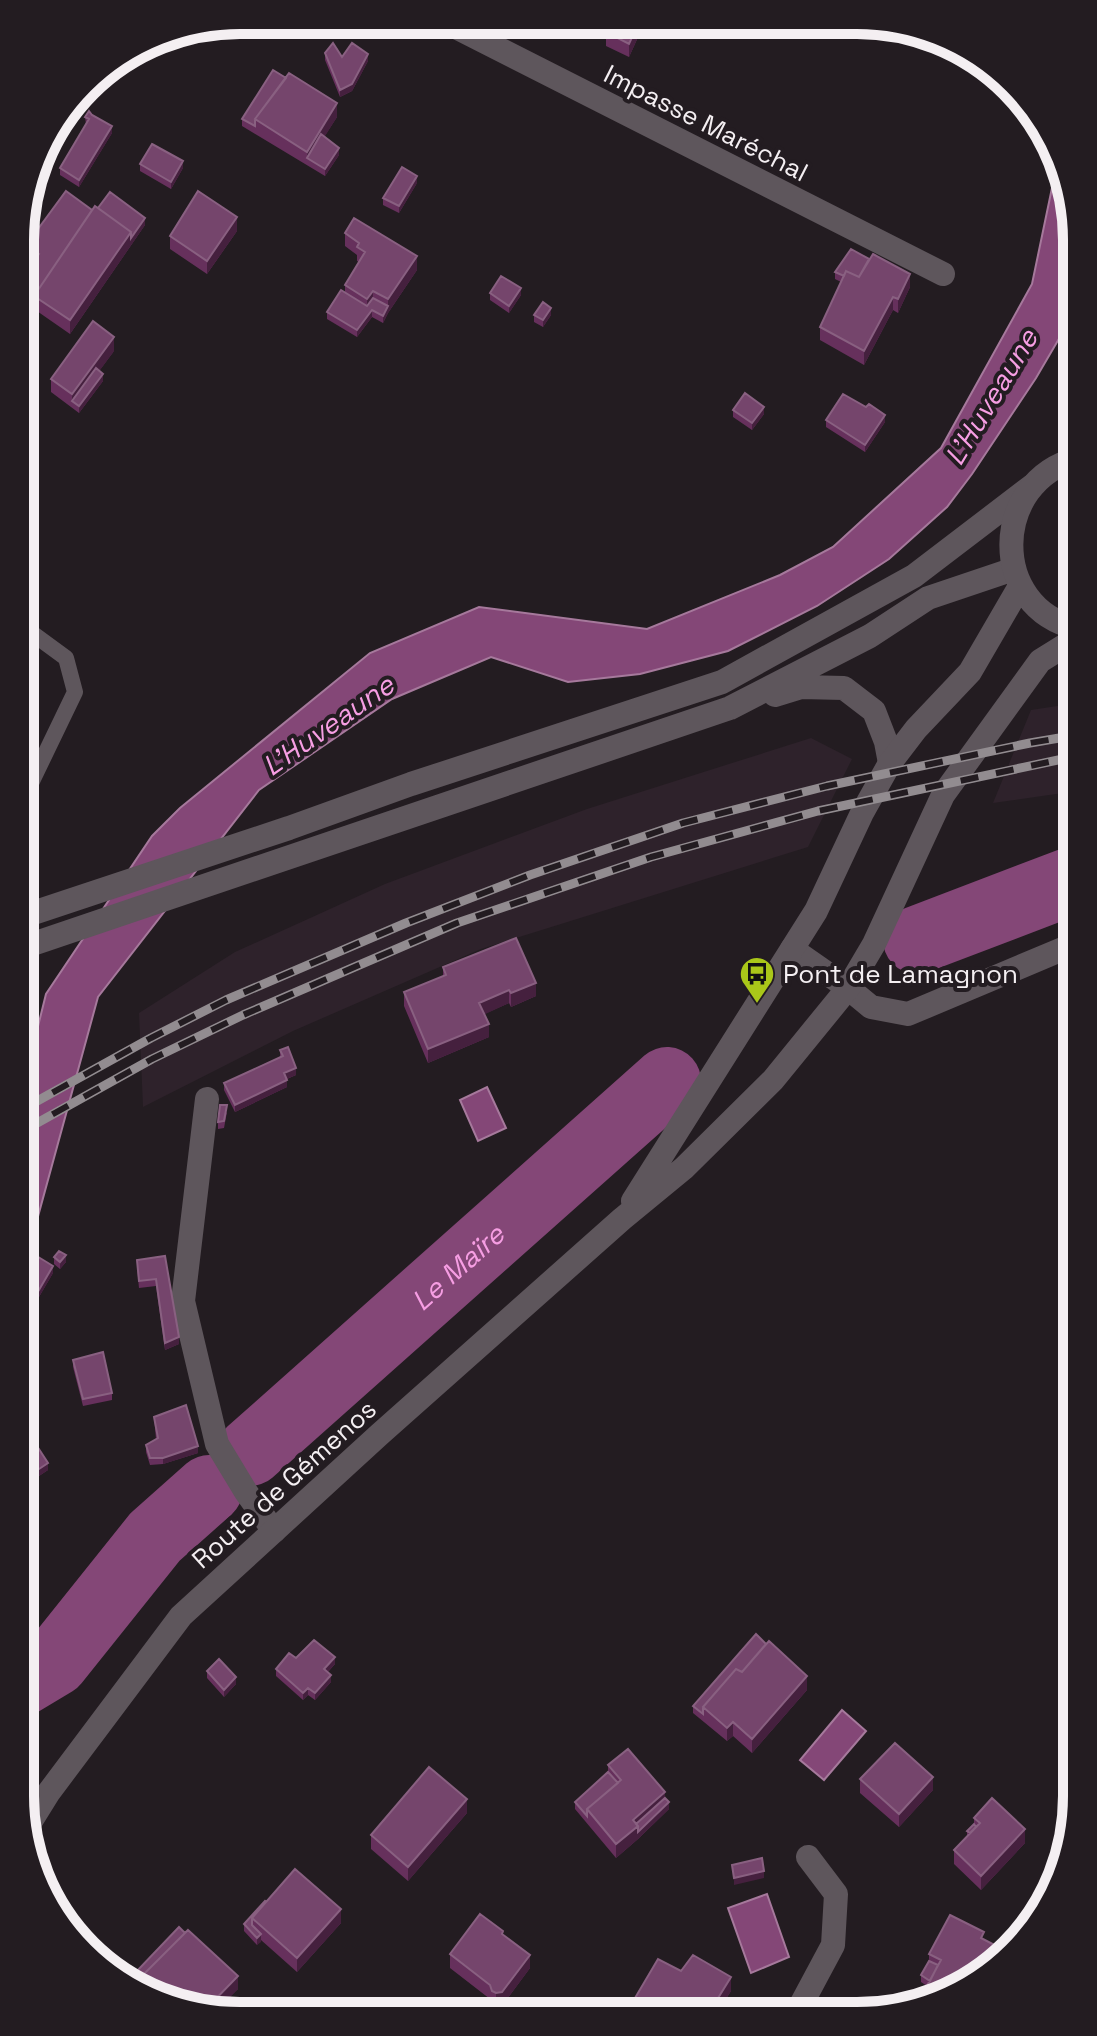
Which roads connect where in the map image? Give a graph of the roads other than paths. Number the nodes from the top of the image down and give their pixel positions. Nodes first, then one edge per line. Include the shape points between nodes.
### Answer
1 (470, 34) edge
2 (943, 274) dead end
3 (1063, 463) edge
4 (1032, 486) junction
5 (1017, 577) junction
6 (1063, 624) edge
7 (34, 635) edge
8 (1063, 647) edge
9 (671, 699) junction
10 (730, 708) junction
11 (679, 726) junction
12 (890, 763) junction
13 (34, 777) edge
14 (34, 913) edge
15 (34, 944) edge
16 (792, 949) junction
17 (1063, 949) edge
18 (848, 988) junction
19 (207, 1099) dead end
20 (622, 1219) junction
21 (274, 1531) junction
22 (35, 1814) edge
23 (808, 1857) dead end
24 (802, 2002) edge

1 - 2 street, Impasse Maréchal
3 - 4 street
4 - 5 street via 1015,514 1011,542
4 - 9 street via 914,576 722,682
5 - 6 street via 1033,603
5 - 10 street via 928,598 870,636
5 - 12 street, Route de Gémenos via 970,672
7 - 13 lane via 66,658 75,692
8 - 18 street, Route de Gémenos via 1040,661 943,795
9 - 11 street
9 - 14 street
10 - 11 street
10 - 12 street via 801,687 844,688 874,711
11 - 15 street
12 - 16 street, Route de Gémenos
16 - 18 street
16 - 20 street, Route de Gémenos
17 - 18 street via 908,1014 871,1007
18 - 20 street, Route de Gémenos via 773,1080 684,1168
19 - 21 street via 183,1301 217,1444
20 - 21 street, Route de Gémenos
21 - 22 street, Route de Gémenos via 181,1616
23 - 24 street via 836,1894 833,1945

